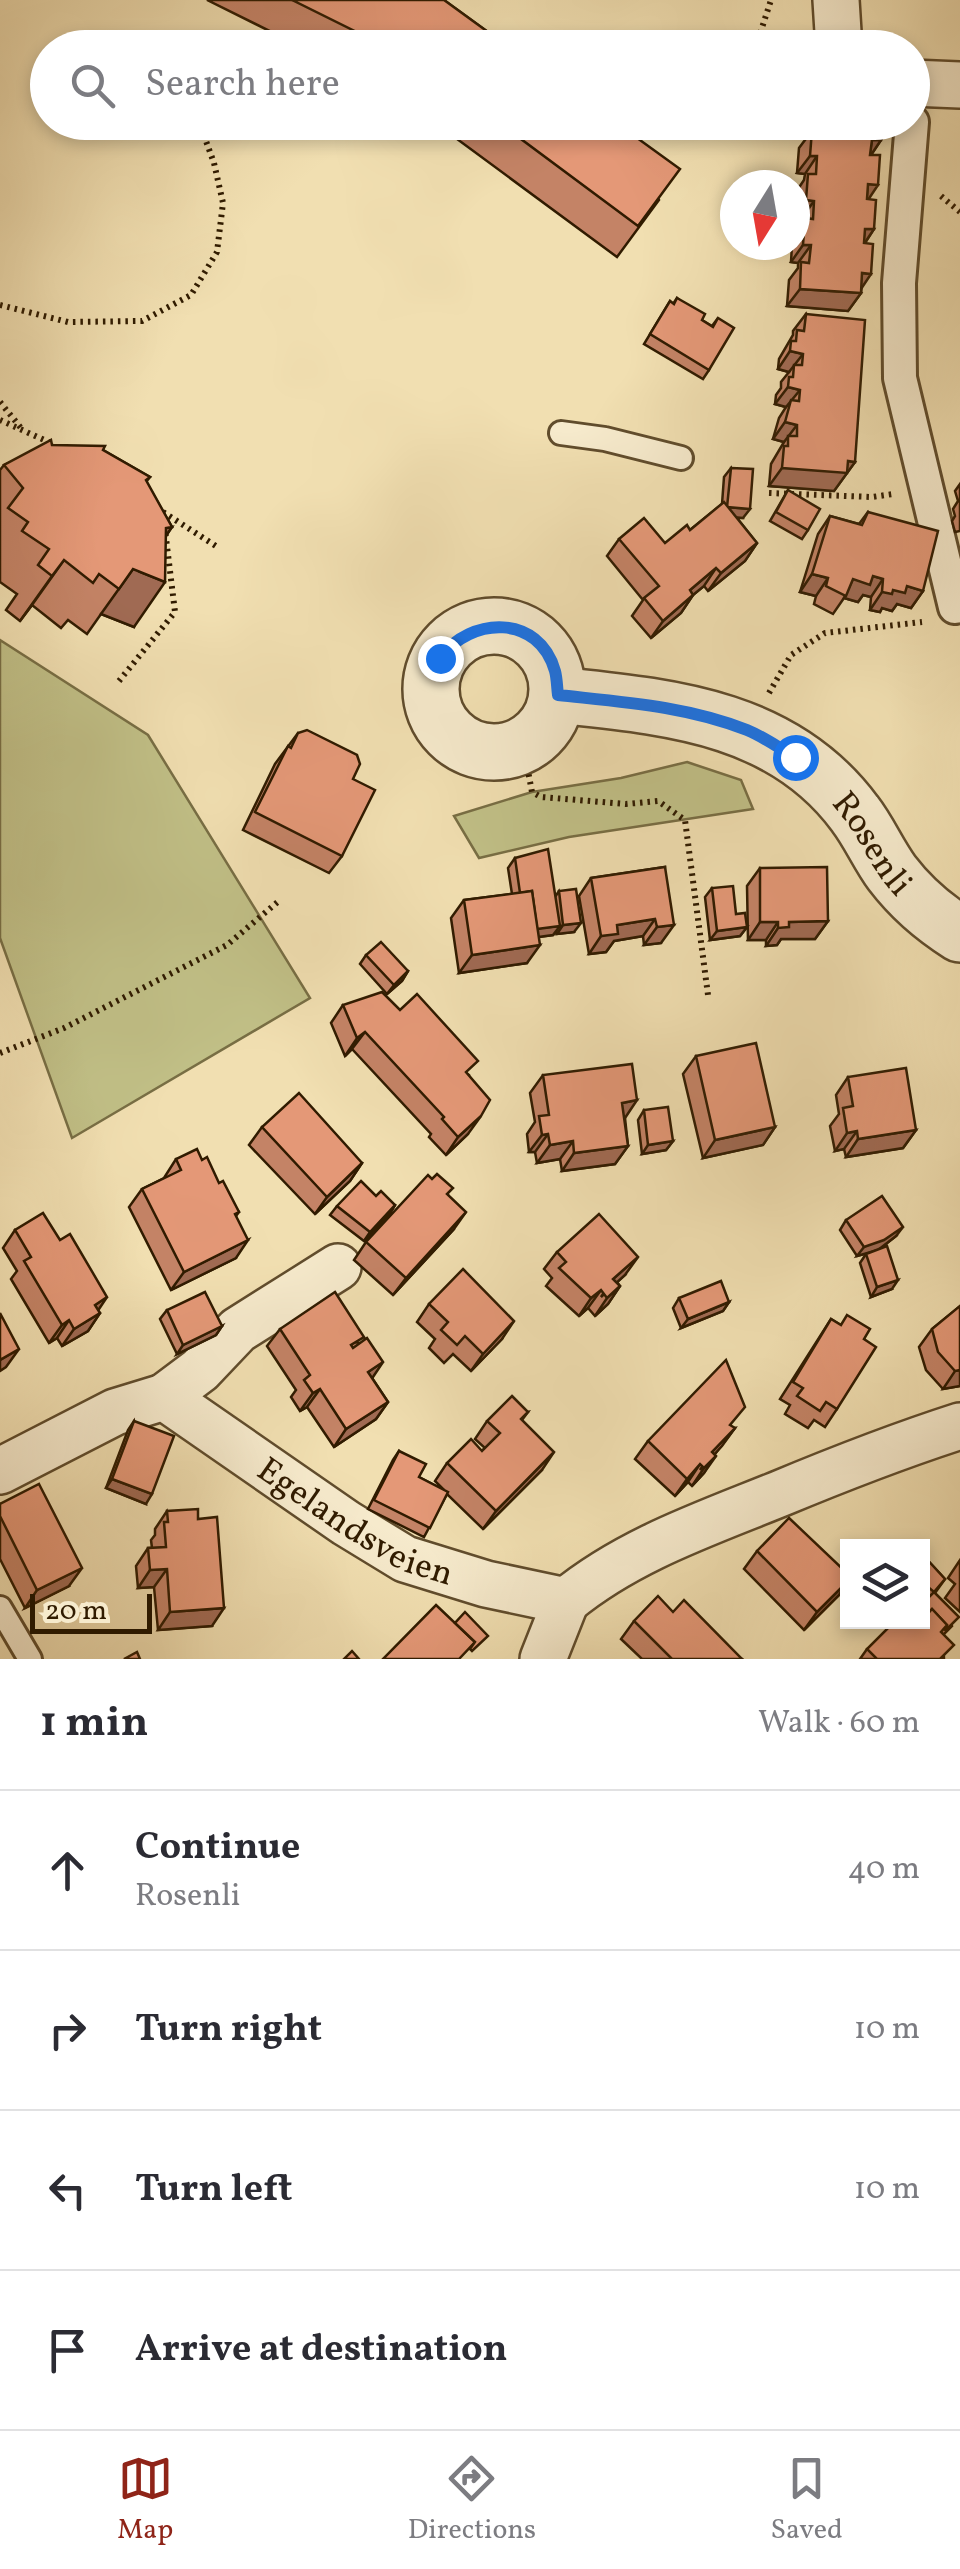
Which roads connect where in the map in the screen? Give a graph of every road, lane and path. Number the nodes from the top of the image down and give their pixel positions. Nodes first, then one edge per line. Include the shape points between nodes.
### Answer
1 (770, 0) edge
2 (836, 0) edge
3 (761, 30) edge
4 (838, 30) edge
5 (960, 84) edge
6 (930, 95) edge
7 (205, 140) edge
8 (910, 140) edge
9 (0, 306) edge
10 (0, 402) edge
11 (0, 420) edge
12 (22, 428) junction
13 (561, 433) dead end
14 (64, 450) edge
15 (681, 458) dead end
16 (769, 493) dead end
17 (928, 496) junction
18 (150, 502) edge
19 (163, 512) junction
20 (219, 548) dead end
21 (955, 607) joint
22 (118, 680) dead end
23 (558, 695) junction
24 (766, 700) dead end
25 (523, 745) junction
26 (280, 900) dead end
27 (960, 934) edge
28 (708, 995) dead end
29 (0, 1053) edge
30 (338, 1267) dead end
31 (164, 1397) junction
32 (960, 1426) edge
33 (0, 1471) edge
34 (566, 1601) junction
35 (0, 1608) edge
36 (30, 1659) edge
37 (543, 1659) edge

1 - 3 path
2 - 4 street
5 - 6 street
7 - 9 path via 223,203 217,252 191,295 142,321 68,322
8 - 17 street via 897,328 900,378
10 - 12 path
11 - 12 path
12 - 14 path
13 - 15 lane
16 - 17 path
17 - 21 street
18 - 19 path
19 - 20 path
19 - 22 path via 175,612
21 - 24 path via 910,626 825,633 791,655
23 - 25 street via 540,733
23 - 25 street via 555,669 541,646 519,630 493,625 451,642 431,685 435,711 450,734 472,748 498,752
23 - 27 street, Rosenli via 699,714 750,731 795,757 855,814 891,872 925,910
25 - 28 path via 532,792 541,797 658,801 686,820
26 - 29 path via 227,945
30 - 31 street via 238,1330
31 - 33 street via 115,1412
31 - 34 street, Egelandsveien via 404,1559
32 - 34 street via 696,1528 617,1564
34 - 37 street
35 - 36 lane

